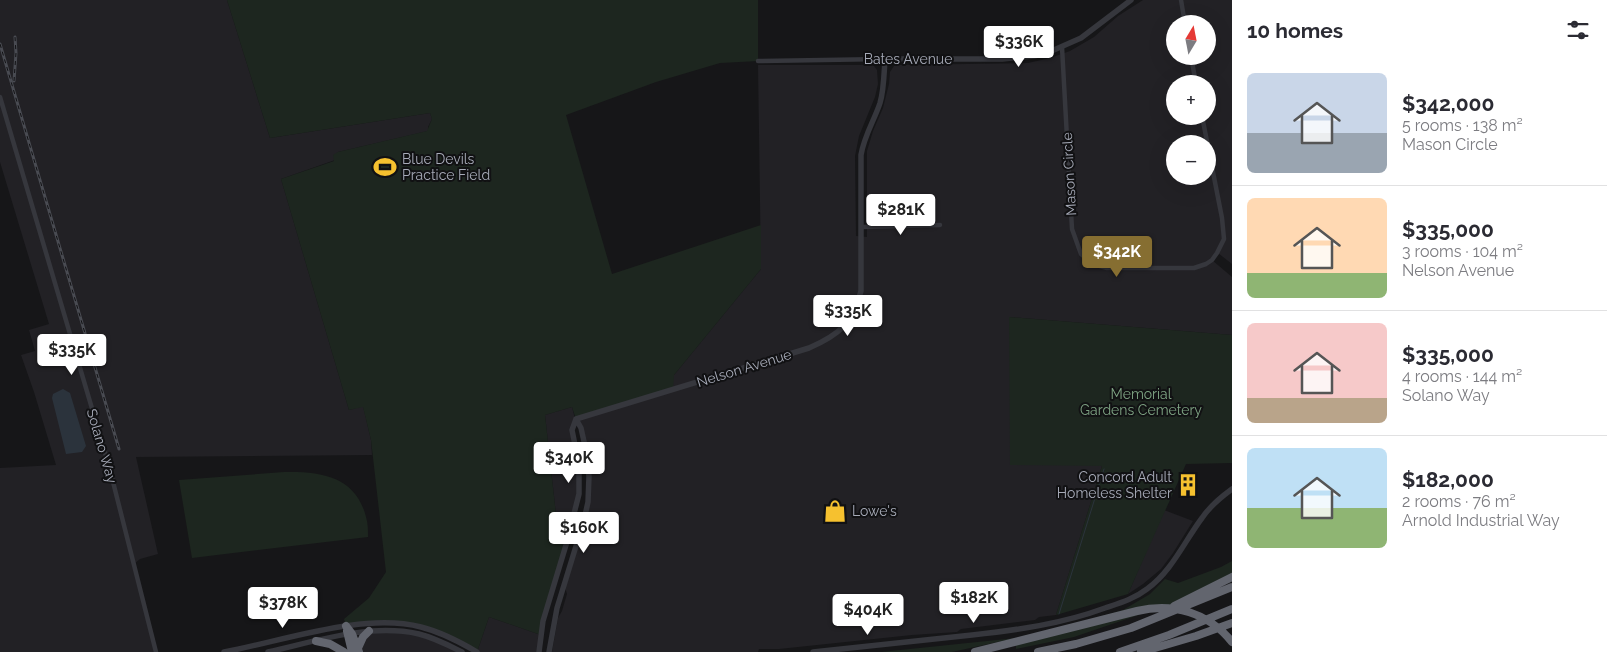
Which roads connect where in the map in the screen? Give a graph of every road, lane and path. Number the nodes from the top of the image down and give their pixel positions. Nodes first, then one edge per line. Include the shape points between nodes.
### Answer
1 (1131, 0) edge
2 (1181, 0) edge
3 (1184, 15) edge
4 (1062, 47) junction
5 (886, 59) junction
6 (758, 60) dead end
7 (0, 98) edge
8 (1204, 125) edge
9 (940, 225) dead end
10 (862, 227) junction
11 (576, 419) junction
12 (1232, 489) edge
13 (1232, 577) edge
14 (1232, 587) edge
15 (1232, 609) edge
16 (1232, 623) edge
17 (346, 626) junction
18 (369, 631) junction
19 (350, 634) junction
20 (316, 641) junction
21 (1088, 641) junction
22 (1232, 642) edge
23 (356, 651) edge
24 (156, 652) edge
25 (224, 652) edge
26 (268, 652) edge
27 (344, 652) edge
28 (462, 652) edge
29 (477, 652) edge
30 (539, 652) edge
31 (550, 652) edge
32 (813, 652) edge
33 (975, 652) edge
34 (1038, 652) edge
35 (1120, 652) edge
36 (1141, 652) edge

1 - 4 street, Bates Avenue via 1081,38
2 - 3 street
4 - 5 street, Bates Avenue via 1034,56 1012,58
4 - 8 street, Mason Circle via 1072,229 1081,254 1093,264 1107,268 1194,268 1214,257 1224,239
5 - 6 street, Bates Avenue
5 - 10 street, Nelson Avenue via 881,101 863,144
7 - 24 street, Solano Way via 108,466
9 - 10 street
10 - 11 street, Nelson Avenue via 861,291 849,321 838,333 809,348
11 - 30 street via 572,430 579,465 578,500 543,621
11 - 31 street via 585,446 588,502 558,608
12 - 32 street via 1205,513 1160,577 1125,602 1047,625
13 - 21 highway via 1171,607
14 - 21 highway via 1152,620
15 - 35 highway
16 - 36 highway
17 - 19 highway
17 - 25 street
17 - 29 street via 394,623 419,627
18 - 19 street
18 - 23 highway
18 - 28 street via 421,635
19 - 20 street
19 - 23 highway
20 - 26 street
20 - 27 highway
21 - 34 highway
22 - 33 highway via 1198,615 1160,607

